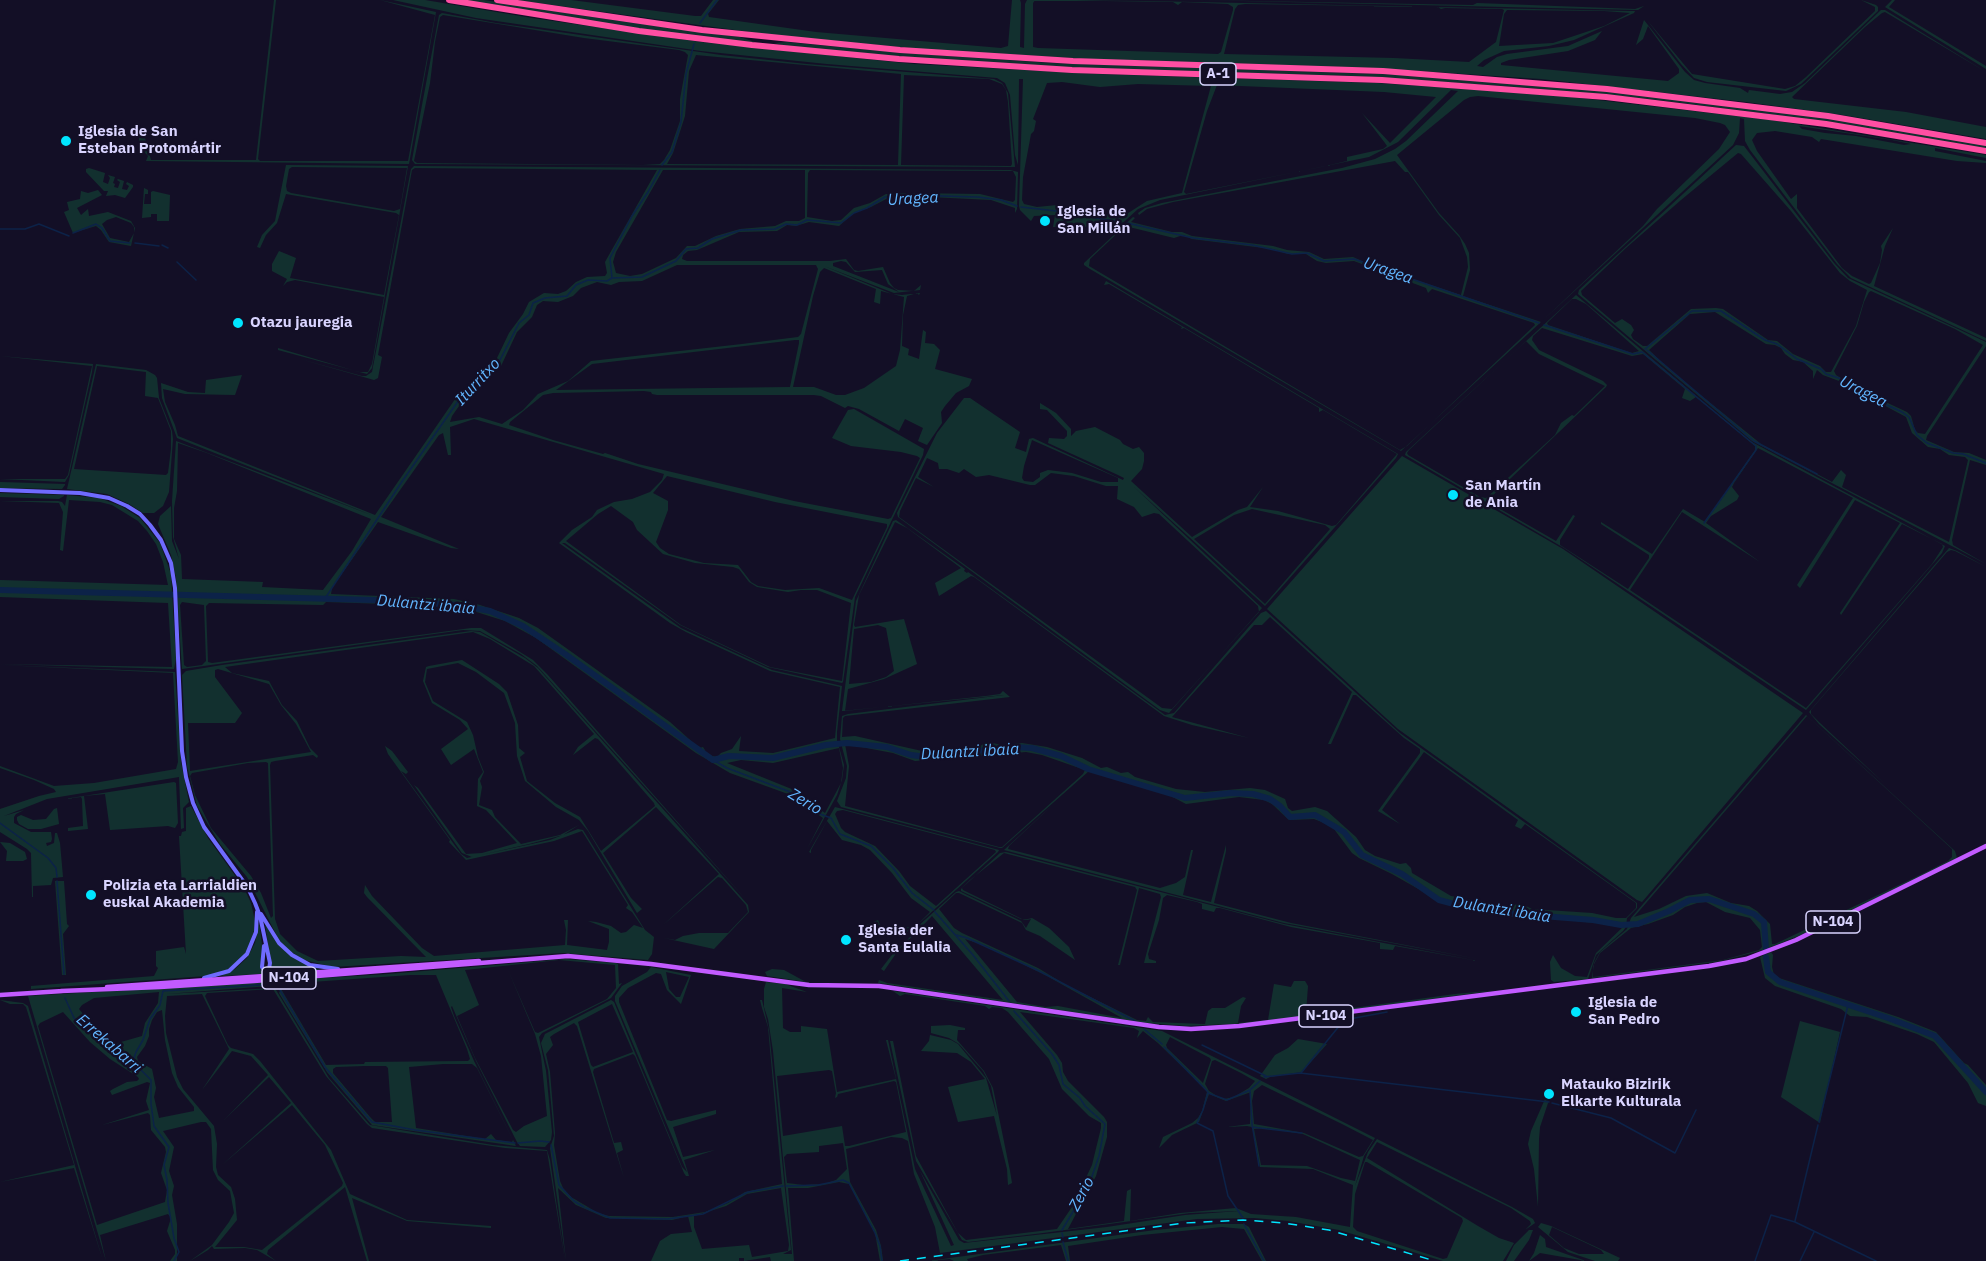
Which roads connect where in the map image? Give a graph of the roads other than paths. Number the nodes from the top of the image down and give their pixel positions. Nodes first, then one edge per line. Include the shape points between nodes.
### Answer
1 (442, 0) edge
2 (449, 0) edge
3 (497, 0) edge
4 (466, 3) junction
5 (1986, 143) edge
6 (1986, 151) edge
7 (0, 490) edge
8 (1986, 846) edge
9 (257, 906) junction
10 (265, 942) junction
11 (517, 959) junction
12 (353, 970) junction
13 (268, 975) junction
14 (296, 978) junction
15 (192, 981) junction
16 (254, 981) junction
17 (61, 991) junction
18 (0, 995) edge

1 - 4 highway
2 - 4 highway, A-1
3 - 5 highway, A-1 via 702,30 910,51 1073,61 1383,71 1607,89 1828,116
4 - 6 highway, A-1 via 701,39 899,59 1072,70 1382,80 1595,96 1773,117
7 - 9 main road via 109,498 127,506 161,540 171,563 174,588 182,751 188,788 204,827
8 - 11 main road, N-104 via 1796,940 1746,959 1239,1026 1159,1027 879,986 809,985 578,957
9 - 10 main road
9 - 12 main road via 279,943 292,955 320,968
9 - 15 main road via 256,933 242,960 221,974
10 - 13 main road
10 - 13 main road via 262,967
11 - 12 main road, N-104
11 - 14 main road, N-104
12 - 13 main road, N-104
13 - 14 main road
13 - 15 main road, N-104
13 - 16 main road
14 - 16 main road, N-104
15 - 17 main road, N-104
16 - 17 main road, N-104
17 - 18 main road, N-104

